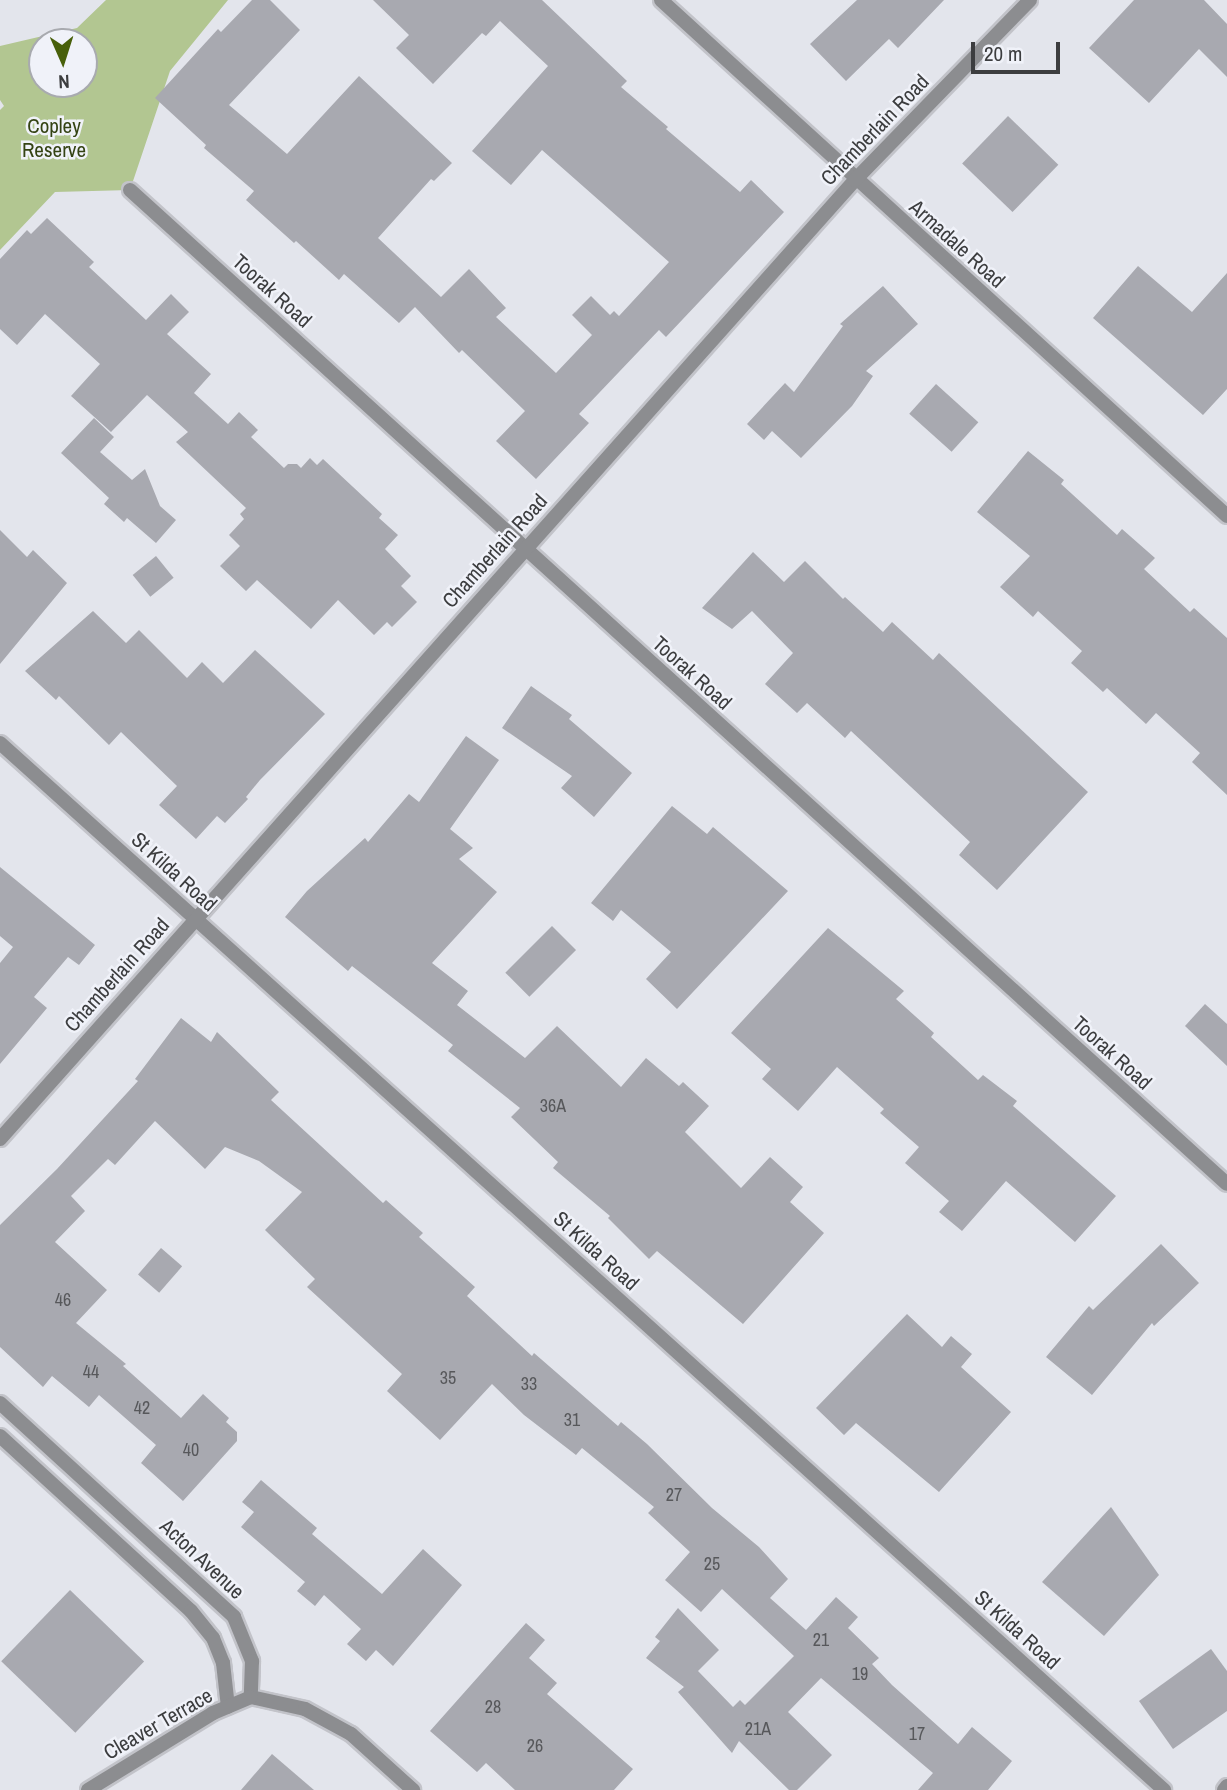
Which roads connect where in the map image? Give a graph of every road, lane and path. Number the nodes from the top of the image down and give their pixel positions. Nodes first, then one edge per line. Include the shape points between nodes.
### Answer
1 (660, 0) edge
2 (1030, 0) edge
3 (855, 180) junction
4 (130, 190) dead end
5 (1227, 516) edge
6 (524, 550) junction
7 (0, 743) edge
8 (195, 919) junction
9 (0, 1139) edge
10 (1227, 1184) edge
11 (0, 1403) edge
12 (0, 1436) edge
13 (251, 1697) junction
14 (228, 1707) junction
15 (88, 1790) edge
16 (413, 1790) edge
17 (1164, 1790) edge

1 - 3 street, Armadale Road
2 - 3 street, Chamberlain Road
3 - 5 street, Armadale Road
3 - 6 street, Chamberlain Road
4 - 6 street, Toorak Road
6 - 8 street, Chamberlain Road
6 - 10 street, Toorak Road
7 - 8 street, St Kilda Road
8 - 9 street, Chamberlain Road
8 - 17 street, St Kilda Road
11 - 13 street, Acton Avenue via 234,1617 252,1661
12 - 14 street via 191,1611 213,1638 223,1663
13 - 14 street, Cleaver Terrace
13 - 16 street via 305,1709 351,1734
14 - 15 street, Cleaver Terrace

